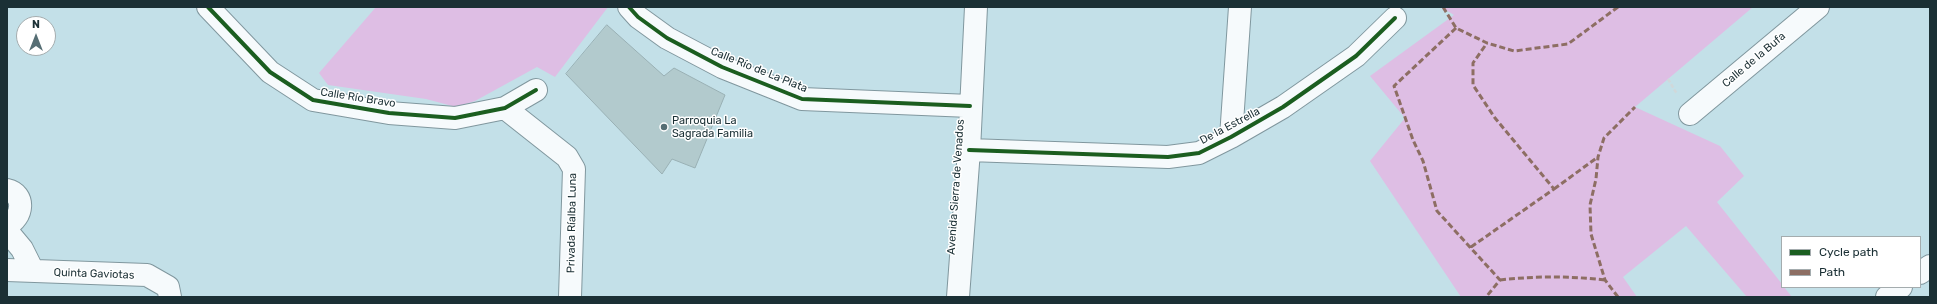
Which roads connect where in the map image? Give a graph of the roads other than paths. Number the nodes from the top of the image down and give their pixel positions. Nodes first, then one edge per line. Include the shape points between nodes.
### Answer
1 (208, 7) edge
2 (629, 7) edge
3 (976, 7) edge
4 (1240, 7) edge
5 (1818, 7) edge
6 (1395, 18) dead end
7 (536, 90) dead end
8 (970, 106) junction
9 (505, 108) junction
10 (1690, 114) dead end
11 (1231, 137) junction
12 (969, 150) junction
13 (7, 190) edge
14 (7, 225) edge
15 (7, 231) edge
16 (1930, 266) edge
17 (7, 270) edge
18 (33, 271) junction
19 (1921, 272) edge
20 (1900, 288) edge
21 (170, 297) edge
22 (570, 297) edge
23 (958, 297) edge
24 (1887, 297) edge

1 - 9 street, Calle Río Bravo via 270,72 313,100 390,113 455,118
2 - 8 street, Calle Río de La Plata via 638,17 667,38 722,67 802,99
3 - 8 street, Avenida Sierra de Venados
4 - 11 street
5 - 10 street, Calle de la Bufa
6 - 11 street, De la Estrella via 1356,56 1283,107
7 - 9 street, Calle Río Bravo
8 - 12 street, Avenida Sierra de Venados
9 - 22 street, Privada Ríalba Luna via 567,157 574,169
11 - 12 street, De la Estrella via 1199,153 1168,157
12 - 23 street, Avenida Sierra de Venados
13 - 14 street via 19,200 20,212 15,222
15 - 18 street via 22,249
16 - 19 street
17 - 18 street, Quinta Gaviotas
18 - 21 street, Quinta Gaviotas via 147,275 168,287
20 - 24 street

